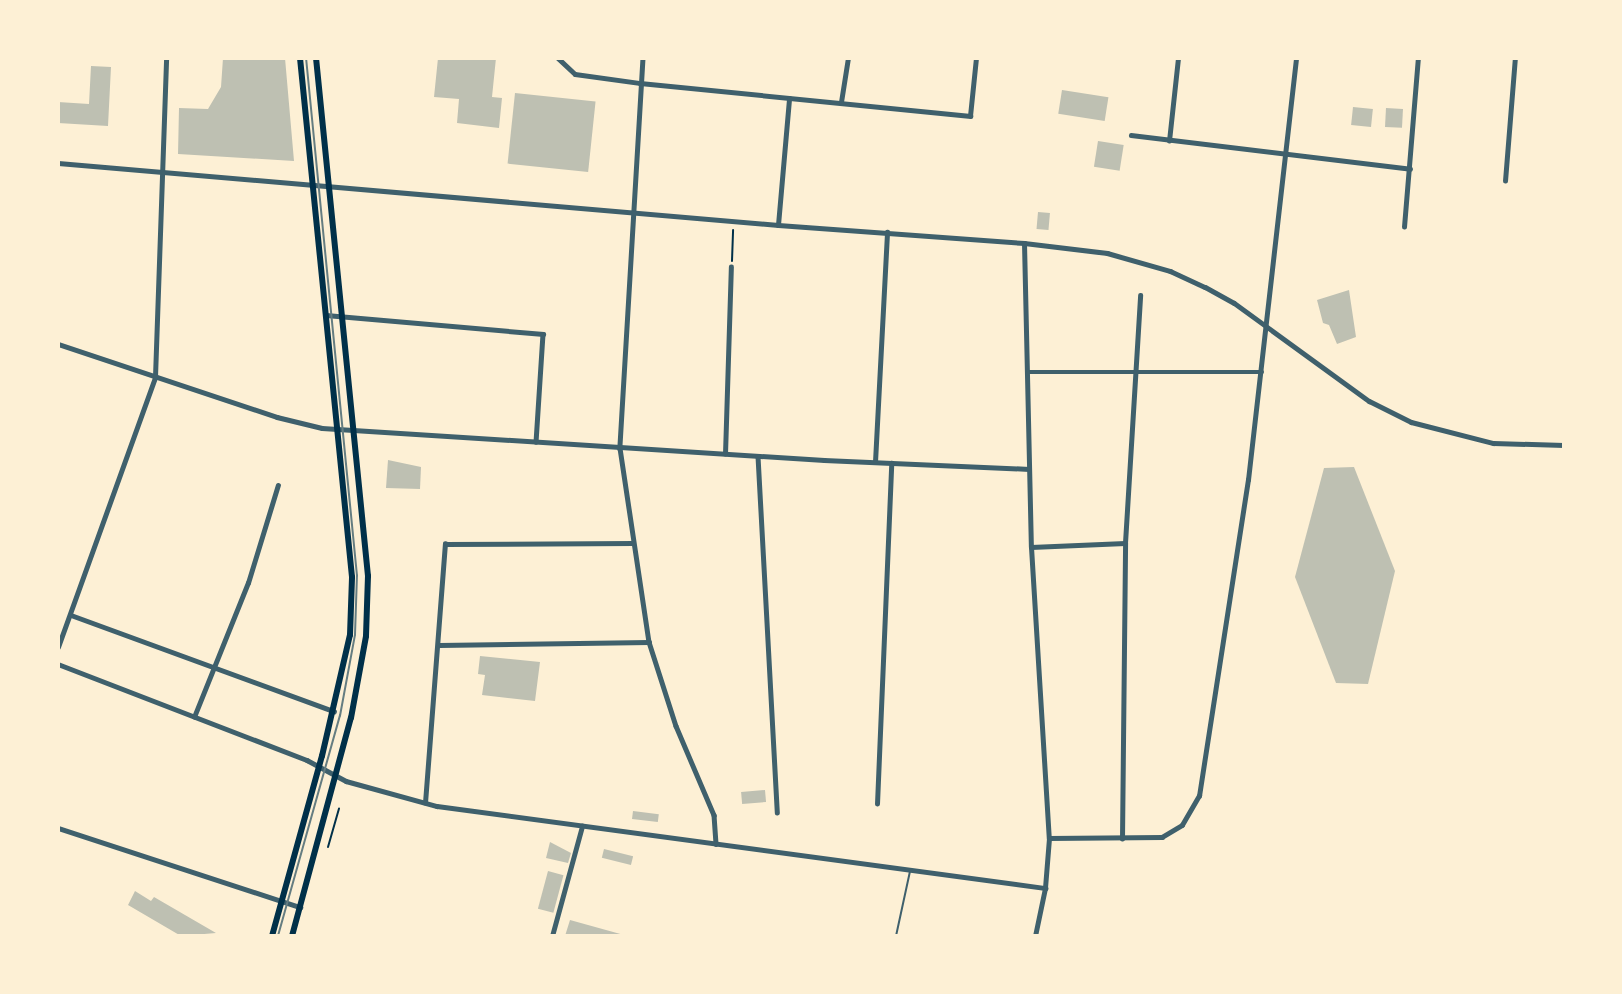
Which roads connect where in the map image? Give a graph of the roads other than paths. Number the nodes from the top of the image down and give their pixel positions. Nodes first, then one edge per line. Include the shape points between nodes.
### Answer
1 (166, 58) edge
2 (300, 58) edge
3 (316, 58) edge
4 (558, 58) edge
5 (643, 58) edge
6 (848, 58) edge
7 (976, 58) edge
8 (1178, 58) edge
9 (1296, 58) edge
10 (1418, 58) edge
11 (1515, 58) edge
12 (640, 83) junction
13 (789, 98) junction
14 (840, 102) junction
15 (1131, 135) dead end
16 (1169, 141) junction
17 (1285, 155) junction
18 (58, 163) edge
19 (1410, 169) junction
20 (163, 172) junction
21 (1504, 181) dead end
22 (314, 183) junction
23 (328, 185) junction
24 (631, 212) junction
25 (778, 225) junction
26 (1404, 227) dead end
27 (888, 232) junction
28 (1024, 243) junction
29 (731, 267) road end
30 (1140, 295) dead end
31 (326, 315) junction
32 (342, 316) junction
33 (1268, 327) junction
34 (58, 344) edge
35 (1027, 372) junction
36 (1135, 372) junction
37 (1262, 372) junction
38 (155, 377) junction
39 (335, 429) junction
40 (353, 430) junction
41 (536, 442) junction
42 (1563, 444) edge
43 (620, 448) junction
44 (725, 454) junction
45 (758, 456) junction
46 (875, 462) junction
47 (891, 463) junction
48 (1029, 469) junction
49 (278, 485) dead end
50 (633, 543) junction
51 (1125, 543) junction
52 (1031, 547) junction
53 (71, 615) junction
54 (649, 642) junction
55 (440, 645) junction
56 (58, 647) edge
57 (58, 664) edge
58 (214, 669) junction
59 (334, 711) junction
60 (194, 717) junction
61 (319, 767) junction
62 (337, 777) junction
63 (425, 803) junction
64 (877, 804) dead end
65 (777, 812) dead end
66 (582, 826) junction
67 (58, 828) edge
68 (1049, 838) junction
69 (1122, 839) junction
70 (716, 844) junction
71 (911, 868) junction
72 (1045, 888) junction
73 (281, 902) junction
74 (300, 907) junction
75 (272, 936) edge
76 (292, 936) edge
77 (552, 936) edge
78 (896, 936) edge
79 (1035, 936) edge

1 - 20 street
2 - 22 main road
3 - 23 main road
4 - 12 street via 575,74
5 - 12 street
6 - 14 street
7 - 14 street via 970,116
8 - 16 street
9 - 17 street
10 - 19 street
11 - 21 street
12 - 13 street
12 - 24 street
13 - 14 street
13 - 25 street
15 - 16 street
16 - 17 street
17 - 19 street
17 - 33 street
18 - 20 street
19 - 26 street
20 - 22 street
20 - 38 street
22 - 23 street
22 - 31 main road
23 - 24 street
23 - 32 main road
24 - 25 street
24 - 43 street
25 - 27 street
27 - 28 street
27 - 46 street
28 - 33 street via 1107,253 1170,271 1234,303
28 - 35 street
29 - 44 street
30 - 36 street
31 - 32 street
31 - 39 main road
32 - 40 main road
32 - 41 street via 543,334
33 - 37 street
33 - 42 street via 1333,378 1411,422 1493,443
34 - 38 street
35 - 36 street
35 - 48 street
36 - 37 street
36 - 51 street
37 - 69 street via 1199,796 1190,815 1171,834
38 - 39 street via 277,417
38 - 53 street
39 - 40 street
39 - 59 main road via 351,577 350,635
40 - 41 street
40 - 62 main road via 368,576 366,636
41 - 43 street
43 - 44 street
43 - 50 street
44 - 45 street
45 - 46 street
45 - 65 street
46 - 47 street
47 - 48 street
47 - 64 street
48 - 52 street
49 - 58 street via 251,573
50 - 54 street
50 - 55 street via 445,544
51 - 52 street
51 - 69 street
52 - 68 street
53 - 56 street
53 - 58 street
54 - 55 street
54 - 70 street via 676,726 714,815
55 - 63 street
57 - 60 street
58 - 59 street
58 - 60 street
59 - 61 main road
60 - 61 street
61 - 62 street
61 - 73 main road
62 - 63 street
62 - 74 main road
63 - 66 street
66 - 70 street
66 - 77 street
67 - 73 street
68 - 69 street
68 - 72 street
70 - 71 street
71 - 72 street
71 - 78 lane
72 - 79 street
73 - 74 street
73 - 75 main road
74 - 76 main road

